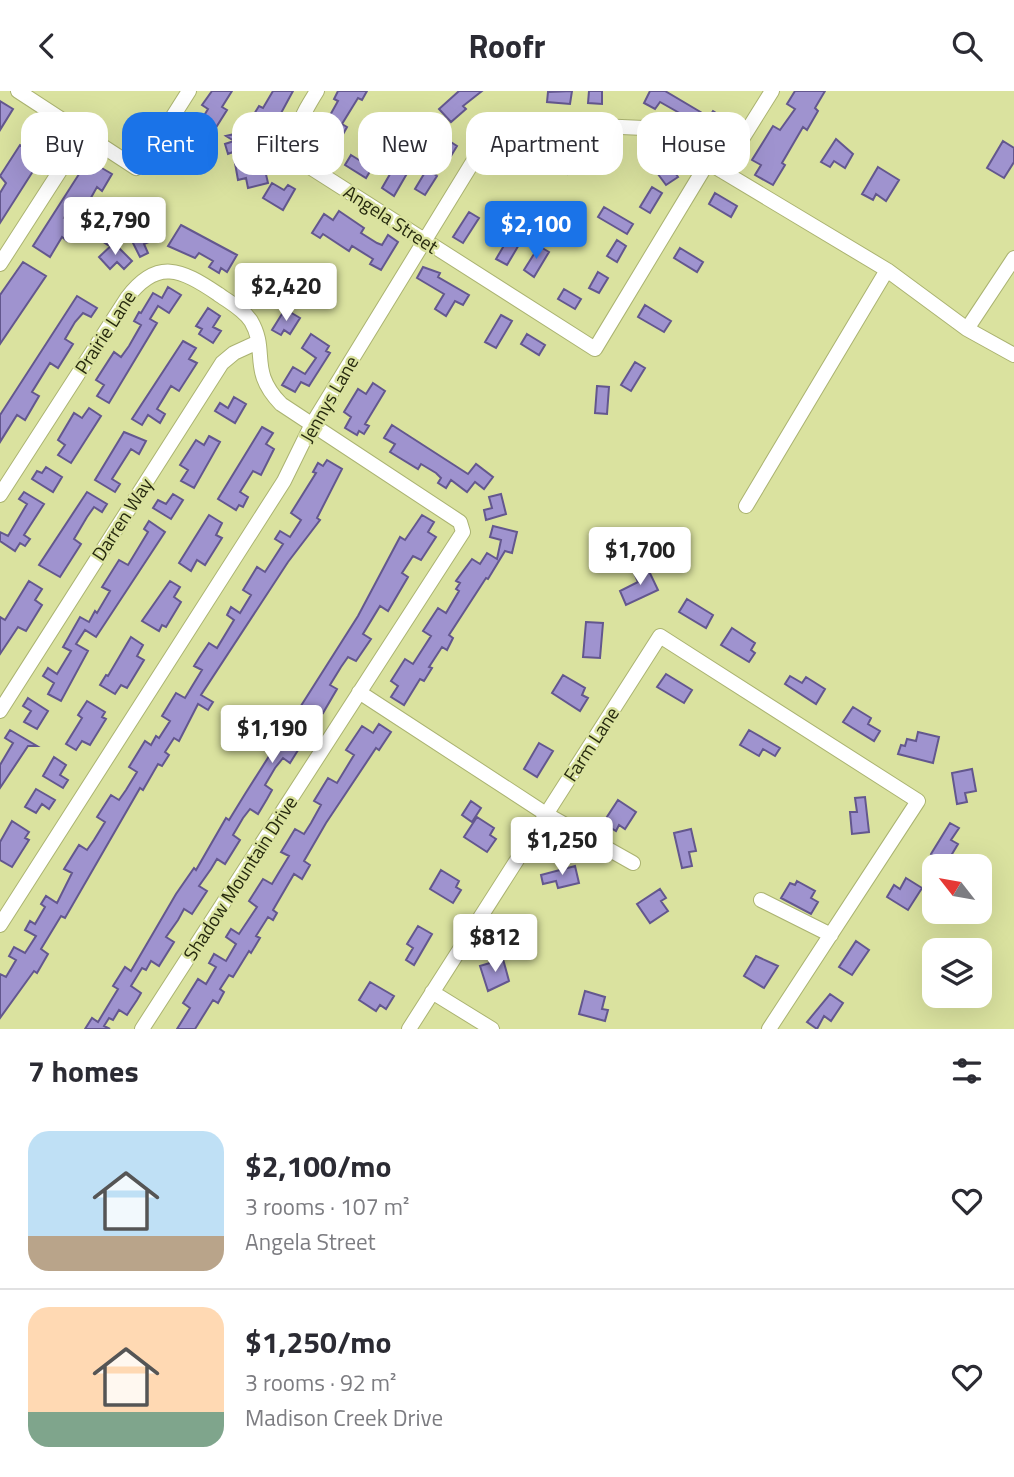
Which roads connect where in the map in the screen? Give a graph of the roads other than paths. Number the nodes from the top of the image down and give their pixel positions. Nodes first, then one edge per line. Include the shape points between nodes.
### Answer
1 (18, 91) edge
2 (189, 91) edge
3 (317, 91) edge
4 (772, 91) edge
5 (49, 112) edge
6 (750, 126) edge
7 (637, 128) edge
8 (108, 151) edge
9 (57, 175) edge
10 (700, 175) edge
11 (729, 175) edge
12 (424, 241) junction
13 (1014, 258) edge
14 (0, 264) edge
15 (887, 270) junction
16 (967, 329) junction
17 (258, 342) junction
18 (1014, 355) edge
19 (311, 426) junction
20 (0, 495) edge
21 (746, 506) dead end
22 (359, 692) junction
23 (0, 711) edge
24 (546, 814) junction
25 (633, 863) dead end
26 (761, 900) dead end
27 (0, 925) edge
28 (831, 935) junction
29 (432, 992) junction
30 (142, 1029) edge
31 (409, 1029) edge
32 (492, 1029) edge
33 (769, 1029) edge

1 - 5 street
2 - 8 street via 144,162 135,168
3 - 12 street, Angela Street via 299,120 296,137 302,162
4 - 6 street
7 - 12 street, Jennys Lane via 531,123 500,131 481,149
9 - 14 street
10 - 12 street, Angela Street via 595,349
11 - 15 street, Jennys Lane
12 - 19 street, Jennys Lane
13 - 16 street
15 - 16 street, Jennys Lane
15 - 21 street
16 - 18 street, Jennys Lane
17 - 19 street, Prairie Lane via 262,380 271,394
17 - 20 street, Prairie Lane via 250,320 240,309 192,277 167,271 142,279
17 - 23 street, Darren Way via 222,363
19 - 22 street, Shadow Mountain Drive via 457,518 463,532
19 - 27 street, Jennys Lane via 284,481
22 - 24 street
22 - 30 street, Shadow Mountain Drive
24 - 25 street
24 - 28 street, Farm Lane via 660,636 919,801
24 - 29 street, Farm Lane
26 - 28 street
28 - 33 street
29 - 31 street, Farm Lane
29 - 32 street

